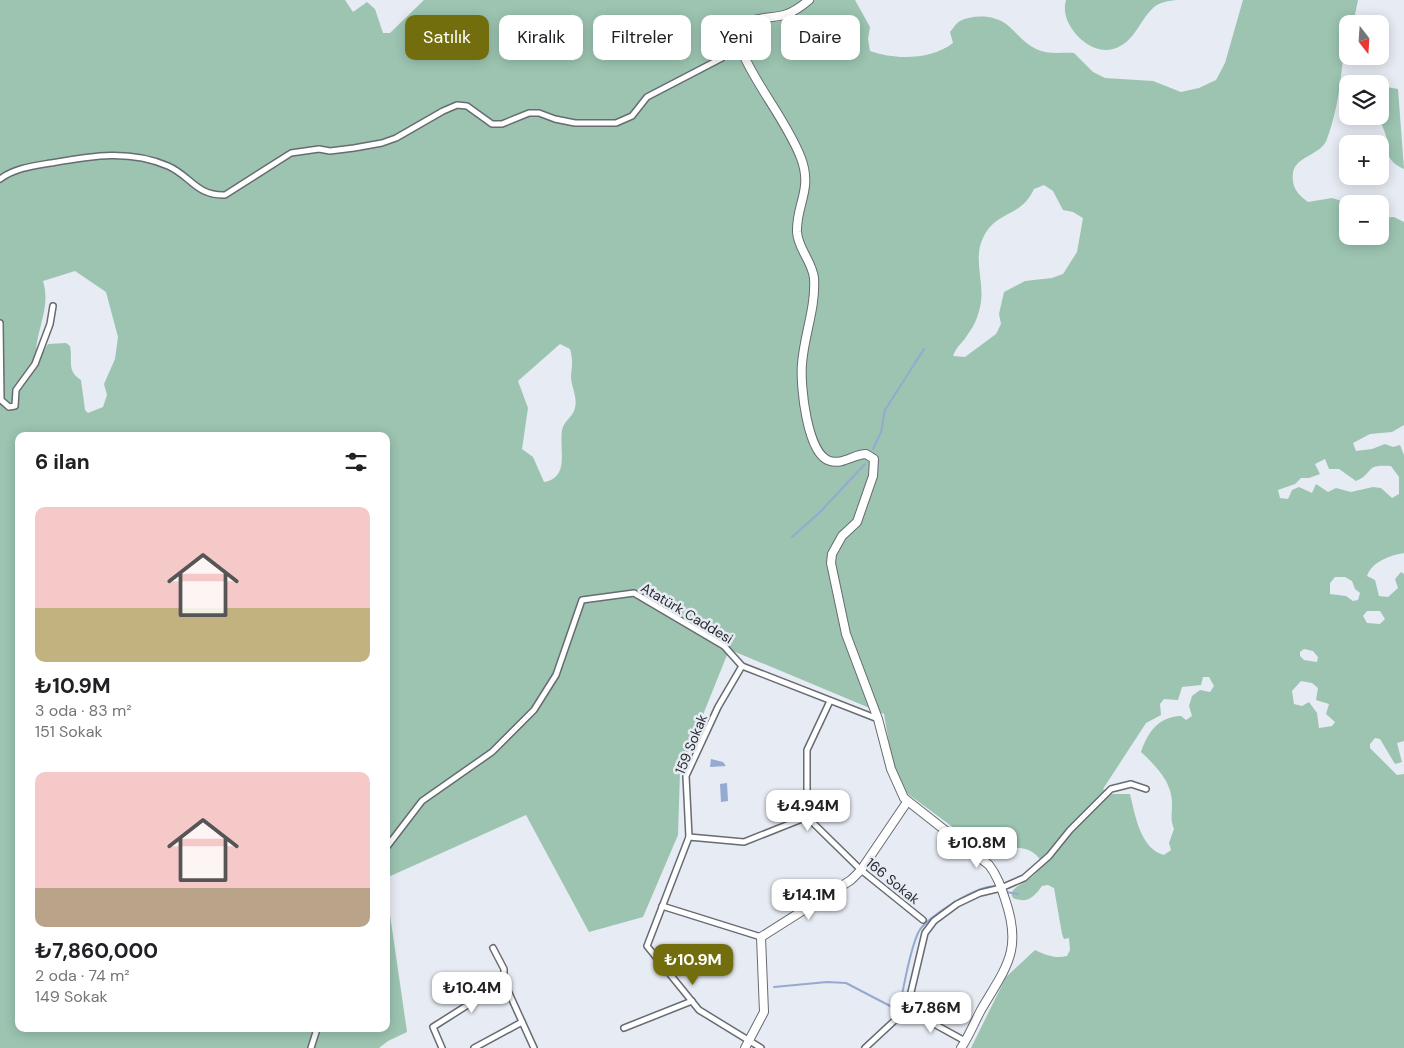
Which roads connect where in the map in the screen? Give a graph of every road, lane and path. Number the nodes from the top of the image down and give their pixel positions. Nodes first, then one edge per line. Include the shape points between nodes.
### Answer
1 (809, 0) edge
2 (771, 16) edge
3 (718, 60) edge
4 (746, 60) edge
5 (0, 179) edge
6 (53, 306) dead end
7 (0, 323) edge
8 (742, 666) junction
9 (830, 701) junction
10 (878, 719) junction
11 (1146, 788) dead end
12 (907, 802) junction
13 (807, 817) junction
14 (689, 837) junction
15 (390, 843) edge
16 (860, 870) junction
17 (1002, 888) junction
18 (662, 906) junction
19 (923, 920) dead end
20 (762, 937) junction
21 (493, 948) dead end
22 (506, 982) junction
23 (692, 1001) junction
24 (907, 1009) junction
25 (522, 1022) junction
26 (624, 1028) dead end
27 (316, 1032) edge
28 (747, 1044) edge
29 (963, 1045) edge
30 (311, 1048) edge
31 (442, 1048) edge
32 (474, 1048) edge
33 (534, 1048) edge
34 (761, 1048) edge
35 (865, 1048) edge

1 - 2 street via 785,15
3 - 5 street via 647,97 632,116 616,123 575,123 529,113 502,124 492,124 467,106 457,105 382,143 291,153 225,195 212,195 198,189 171,167 155,161 112,154 22,168
4 - 10 street via 793,141 806,172 806,190 797,234 813,269 814,282 801,384 812,439 828,461 840,462 866,454 875,463 857,522 842,536 831,563 846,634
6 - 7 street via 36,364 16,390 15,406 6,406 2,400
8 - 9 street, Atatürk Caddesi
8 - 14 street, 159 Sokak via 718,707 686,776
8 - 15 street, Atatürk Caddesi via 724,646 634,593 582,600 556,675 534,710 492,752 422,801
9 - 10 street, Atatürk Caddesi
9 - 13 street via 807,750
10 - 12 street via 891,769
11 - 17 street via 1130,784 1111,789 1070,830 1050,856 1024,878
12 - 16 street
12 - 17 street via 989,865
13 - 14 street via 744,842
13 - 16 street, 166 Sokak
14 - 18 street
16 - 19 street, 166 Sokak
16 - 20 street via 839,889
17 - 24 street via 980,893 957,904 934,921 925,933
17 - 29 street via 1011,924 1012,954 1003,976
18 - 20 street
18 - 23 street via 647,946
20 - 28 street via 764,1012
21 - 22 street via 504,969
22 - 25 street
22 - 31 street via 433,1027
23 - 26 street
23 - 28 street via 699,1010
24 - 29 street
24 - 35 street
25 - 32 street
25 - 33 street
27 - 30 street
28 - 34 street

